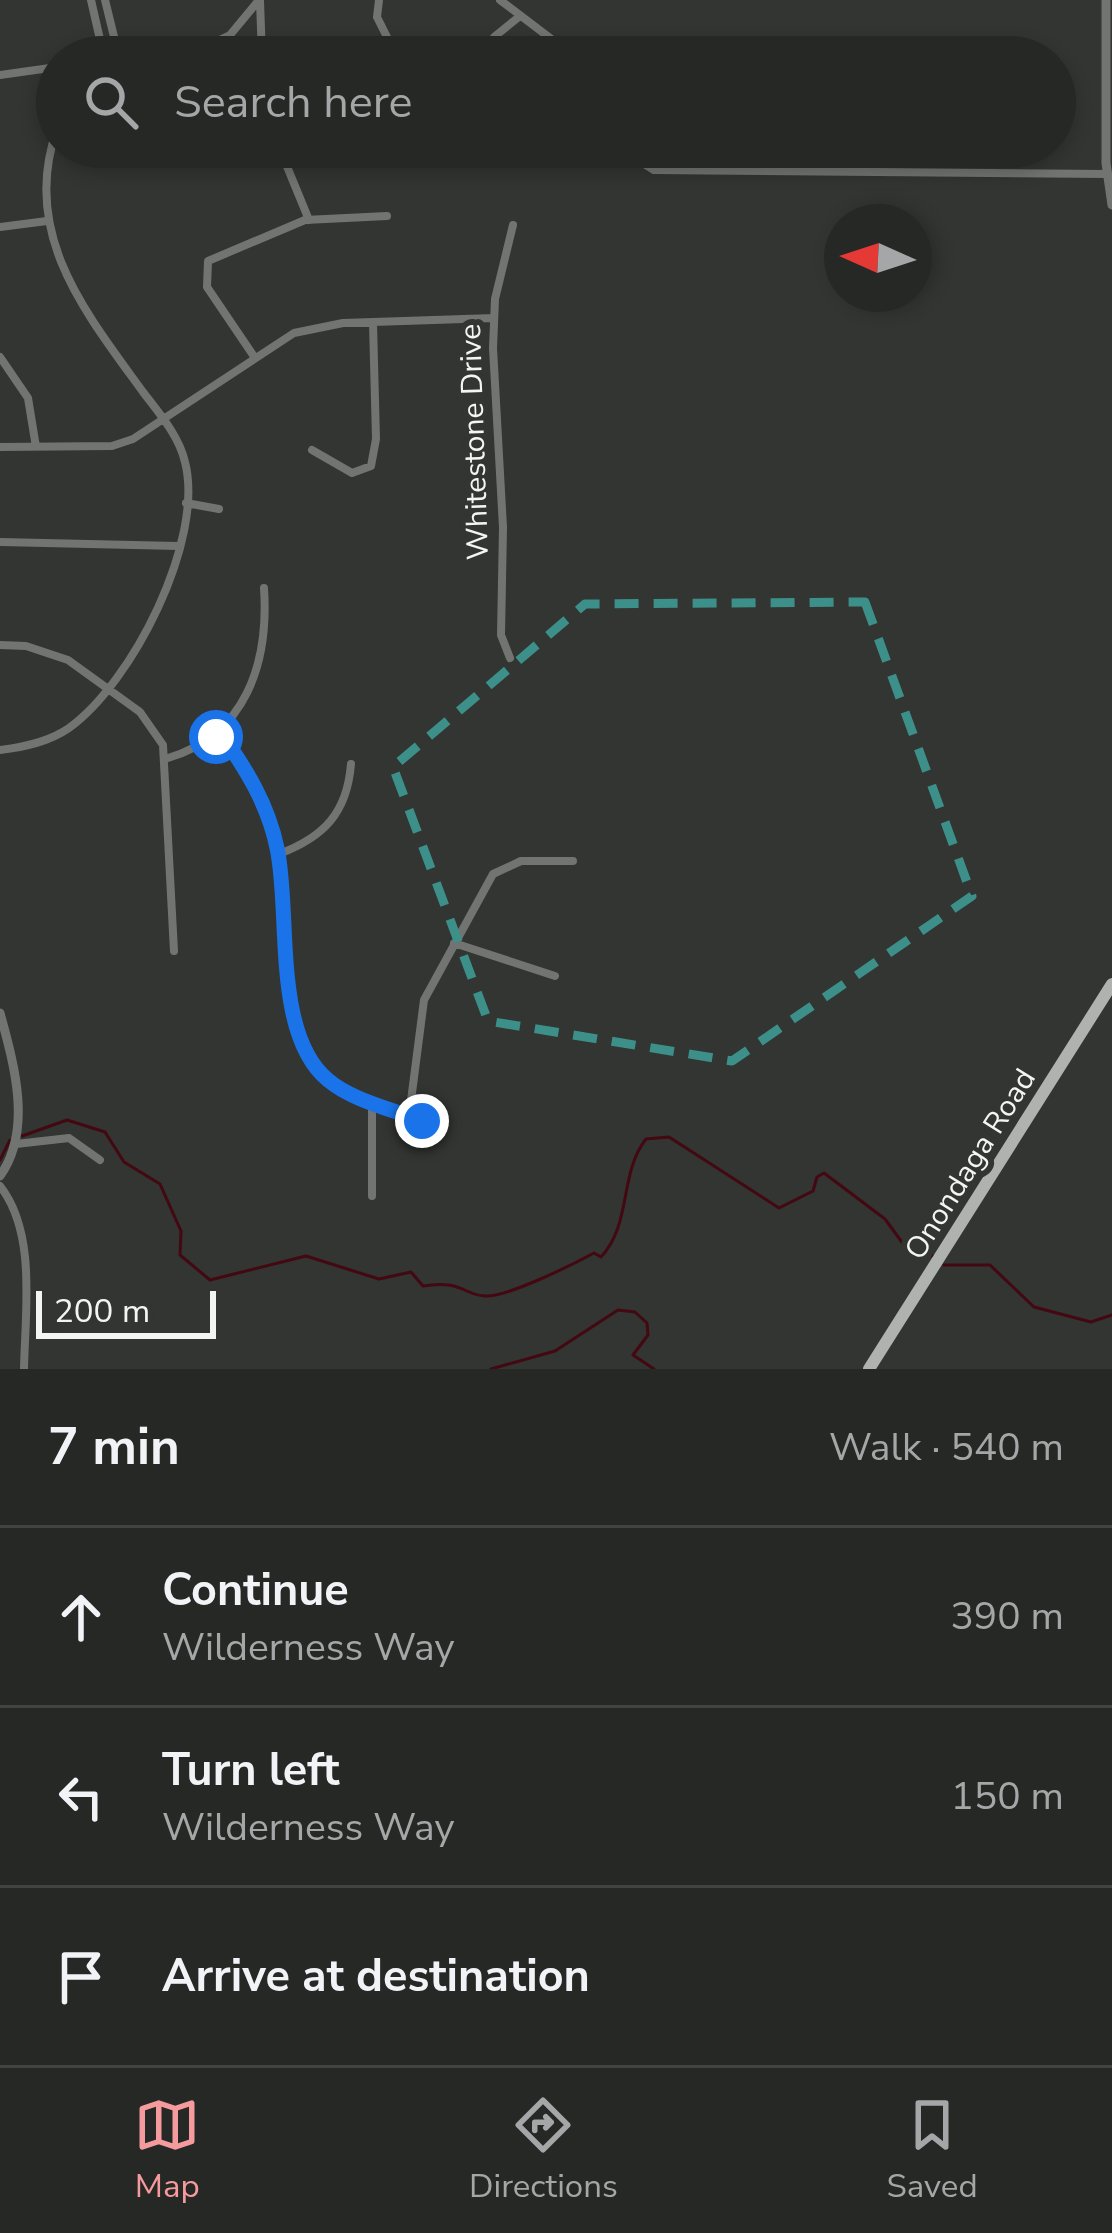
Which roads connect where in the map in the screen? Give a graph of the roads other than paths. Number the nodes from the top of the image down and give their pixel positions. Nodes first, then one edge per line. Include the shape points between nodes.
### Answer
1 (92, 0) edge
2 (105, 0) edge
3 (260, 0) edge
4 (379, 0) edge
5 (500, 0) edge
6 (1106, 0) edge
7 (520, 16) junction
8 (240, 25) junction
9 (262, 30) junction
10 (100, 36) edge
11 (113, 36) edge
12 (225, 36) edge
13 (262, 36) edge
14 (386, 36) edge
15 (495, 36) edge
16 (547, 36) edge
17 (36, 70) edge
18 (0, 75) edge
19 (47, 168) edge
20 (288, 168) edge
21 (651, 168) edge
22 (1107, 174) junction
23 (1112, 205) edge
24 (387, 216) dead end
25 (309, 220) junction
26 (47, 221) junction
27 (513, 225) dead end
28 (0, 227) edge
29 (494, 318) junction
30 (374, 323) junction
31 (253, 355) junction
32 (0, 357) edge
33 (163, 419) junction
34 (0, 447) edge
35 (36, 447) junction
36 (312, 450) dead end
37 (186, 503) junction
38 (219, 509) dead end
39 (0, 542) edge
40 (178, 546) junction
41 (264, 588) dead end
42 (0, 645) edge
43 (510, 658) dead end
44 (108, 690) junction
45 (220, 732) junction
46 (0, 750) edge
47 (168, 758) junction
48 (351, 764) dead end
49 (279, 854) junction
50 (573, 861) dead end
51 (454, 943) junction
52 (174, 952) dead end
53 (555, 976) dead end
54 (1112, 984) edge
55 (0, 1013) edge
56 (372, 1102) junction
57 (409, 1116) junction
58 (422, 1121) dead end
59 (16, 1144) junction
60 (100, 1160) dead end
61 (0, 1176) edge
62 (0, 1186) edge
63 (372, 1196) dead end
64 (24, 1369) edge
65 (869, 1369) edge

1 - 10 street
2 - 11 street
3 - 8 street
3 - 9 street
4 - 14 street
5 - 7 street
6 - 22 street
7 - 15 street
7 - 16 street
8 - 9 street
8 - 12 street
9 - 13 street
17 - 18 street
19 - 26 street
20 - 25 street
21 - 22 street
22 - 23 street
24 - 25 street
25 - 31 street via 214,256 205,276
26 - 28 street
26 - 33 street via 80,306
27 - 29 street, Whitestone Drive
29 - 30 street
29 - 43 street, Whitestone Drive via 501,635
30 - 31 street via 314,327
30 - 36 street via 373,464 352,473
31 - 33 street
32 - 35 street via 22,383
33 - 35 street via 112,446
33 - 37 street via 187,466
34 - 35 street
37 - 38 street
37 - 40 street
39 - 40 street
40 - 44 street via 158,606
41 - 45 street via 257,670
42 - 44 street via 60,656
44 - 46 street via 60,733
44 - 47 street via 148,721
45 - 47 street
45 - 49 street via 260,794
47 - 52 street
48 - 49 street via 333,822
49 - 56 street via 289,980 308,1054 333,1084
50 - 51 street via 521,861 498,870
51 - 53 street
51 - 57 street via 421,1011
54 - 65 main road, Onondaga Road
55 - 59 street via 17,1098
56 - 57 street
56 - 63 street
57 - 58 street
59 - 60 street via 69,1138
59 - 61 street
62 - 64 street via 23,1246

